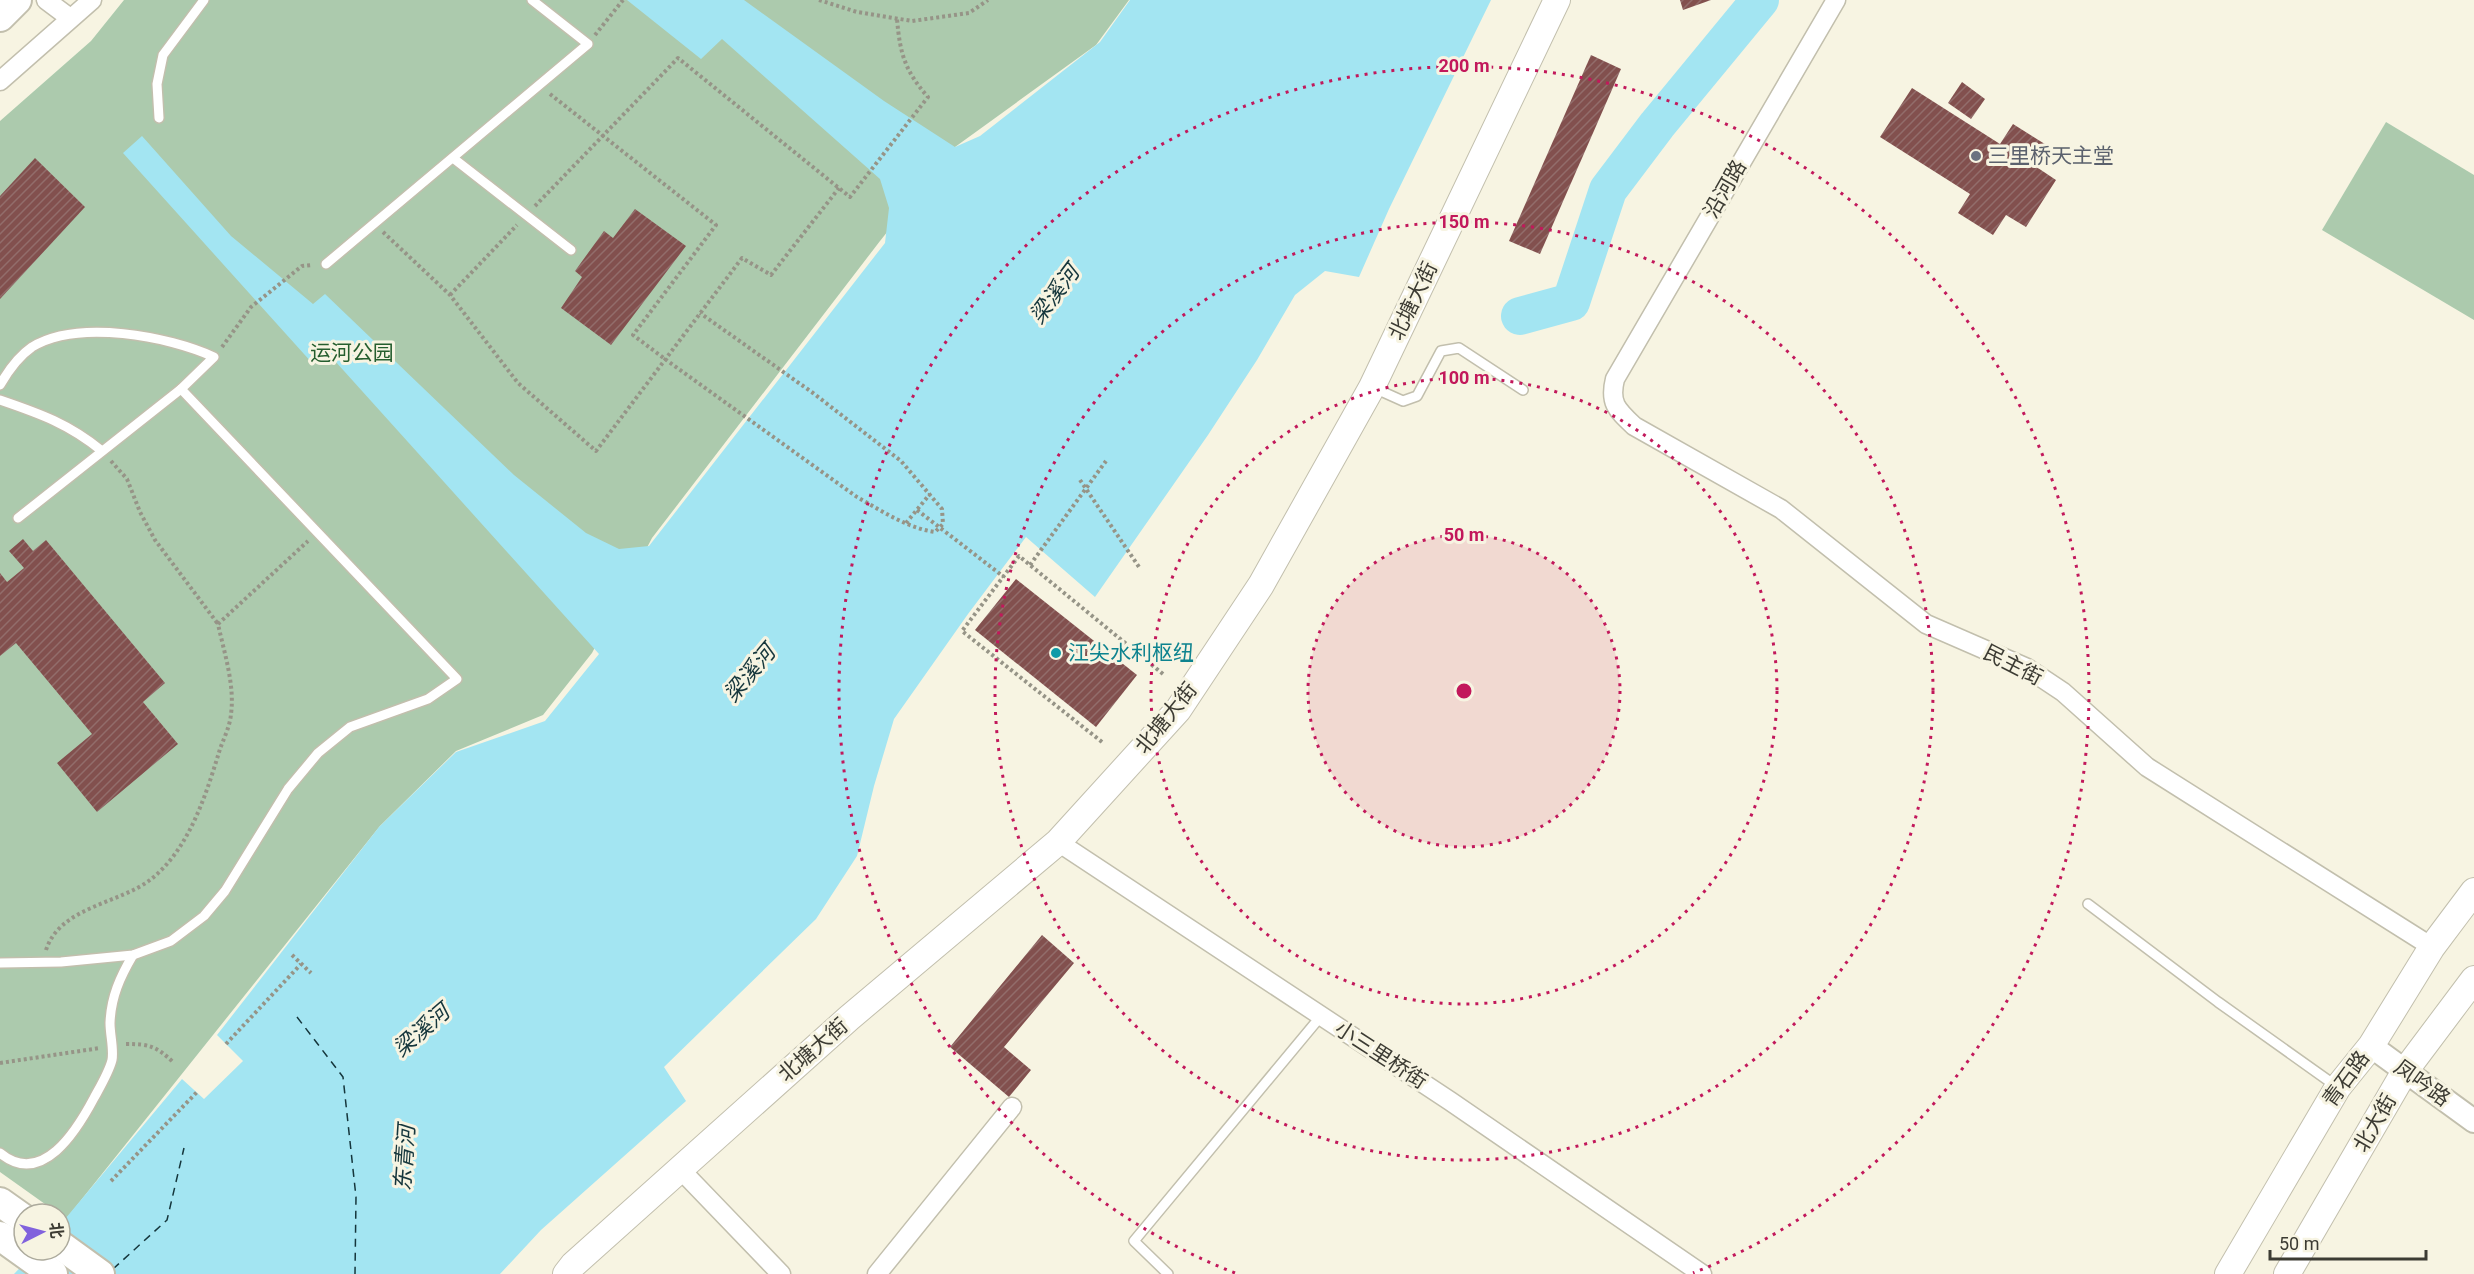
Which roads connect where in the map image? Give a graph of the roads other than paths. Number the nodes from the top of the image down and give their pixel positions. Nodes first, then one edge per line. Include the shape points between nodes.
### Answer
1 (16, 0) edge
2 (46, 0) edge
3 (92, 0) edge
4 (204, 0) edge
5 (532, 0) edge
6 (1557, 0) edge
7 (1836, 0) edge
8 (0, 17) edge
9 (70, 18) junction
10 (0, 81) edge
11 (159, 118) dead end
12 (453, 158) junction
13 (571, 250) dead end
14 (326, 264) dead end
15 (1616, 379) joint
16 (0, 385) edge
17 (1372, 387) junction
18 (181, 389) junction
19 (1522, 390) dead end
20 (0, 400) edge
21 (102, 451) junction
22 (18, 518) dead end
23 (1058, 842) junction
24 (2474, 891) edge
25 (2088, 904) dead end
26 (2432, 947) junction
27 (133, 955) junction
28 (0, 963) edge
29 (2474, 979) edge
30 (1321, 1016) junction
31 (2371, 1046) junction
32 (2405, 1071) junction
33 (2338, 1087) junction
34 (1012, 1107) dead end
35 (2474, 1121) edge
36 (0, 1153) edge
37 (679, 1168) junction
38 (0, 1236) edge
39 (72, 1254) edge
40 (53, 1274) edge
41 (100, 1274) edge
42 (566, 1274) edge
43 (781, 1274) edge
44 (877, 1274) edge
45 (1168, 1274) edge
46 (1701, 1274) edge
47 (2228, 1274) edge
48 (2288, 1274) edge

1 - 8 main road
2 - 9 street
3 - 9 street
4 - 11 lane via 163,55 157,84
5 - 12 lane via 588,44
6 - 17 main road, 北塘大街
7 - 15 street, 沿河路
9 - 10 street
12 - 13 lane
12 - 14 lane
15 - 26 street, 民主街 via 1612,392 1617,410 1634,426 1781,509 1926,624 2036,674 2063,692 2147,767
16 - 18 lane via 8,370 31,348 59,335 88,332 146,337 191,346 214,357
17 - 19 lane via 1403,401 1417,396 1441,351 1459,348
17 - 23 main road, 北塘大街 via 1261,585 1178,710
18 - 21 lane
18 - 27 lane via 457,679 428,699 350,727 318,753 288,789 225,891 204,916 171,941
20 - 21 lane via 80,433
21 - 22 lane
23 - 30 street, 小三里桥街
23 - 37 main road, 北塘大街
24 - 26 main road, 青石路
25 - 33 lane
26 - 31 main road, 青石路
27 - 28 lane
27 - 36 lane via 116,984 110,1021 112,1060 79,1125 56,1153 32,1165 8,1160
29 - 32 main road, 北大街
30 - 45 lane via 1134,1241
30 - 46 street, 小三里桥街
31 - 32 street, 凤吟路
31 - 33 main road, 青石路
32 - 35 street, 凤吟路
32 - 48 main road, 北大街
33 - 47 main road, 青石路
34 - 44 street
37 - 42 main road, 北塘大街
37 - 43 street
38 - 40 main road
39 - 41 main road

